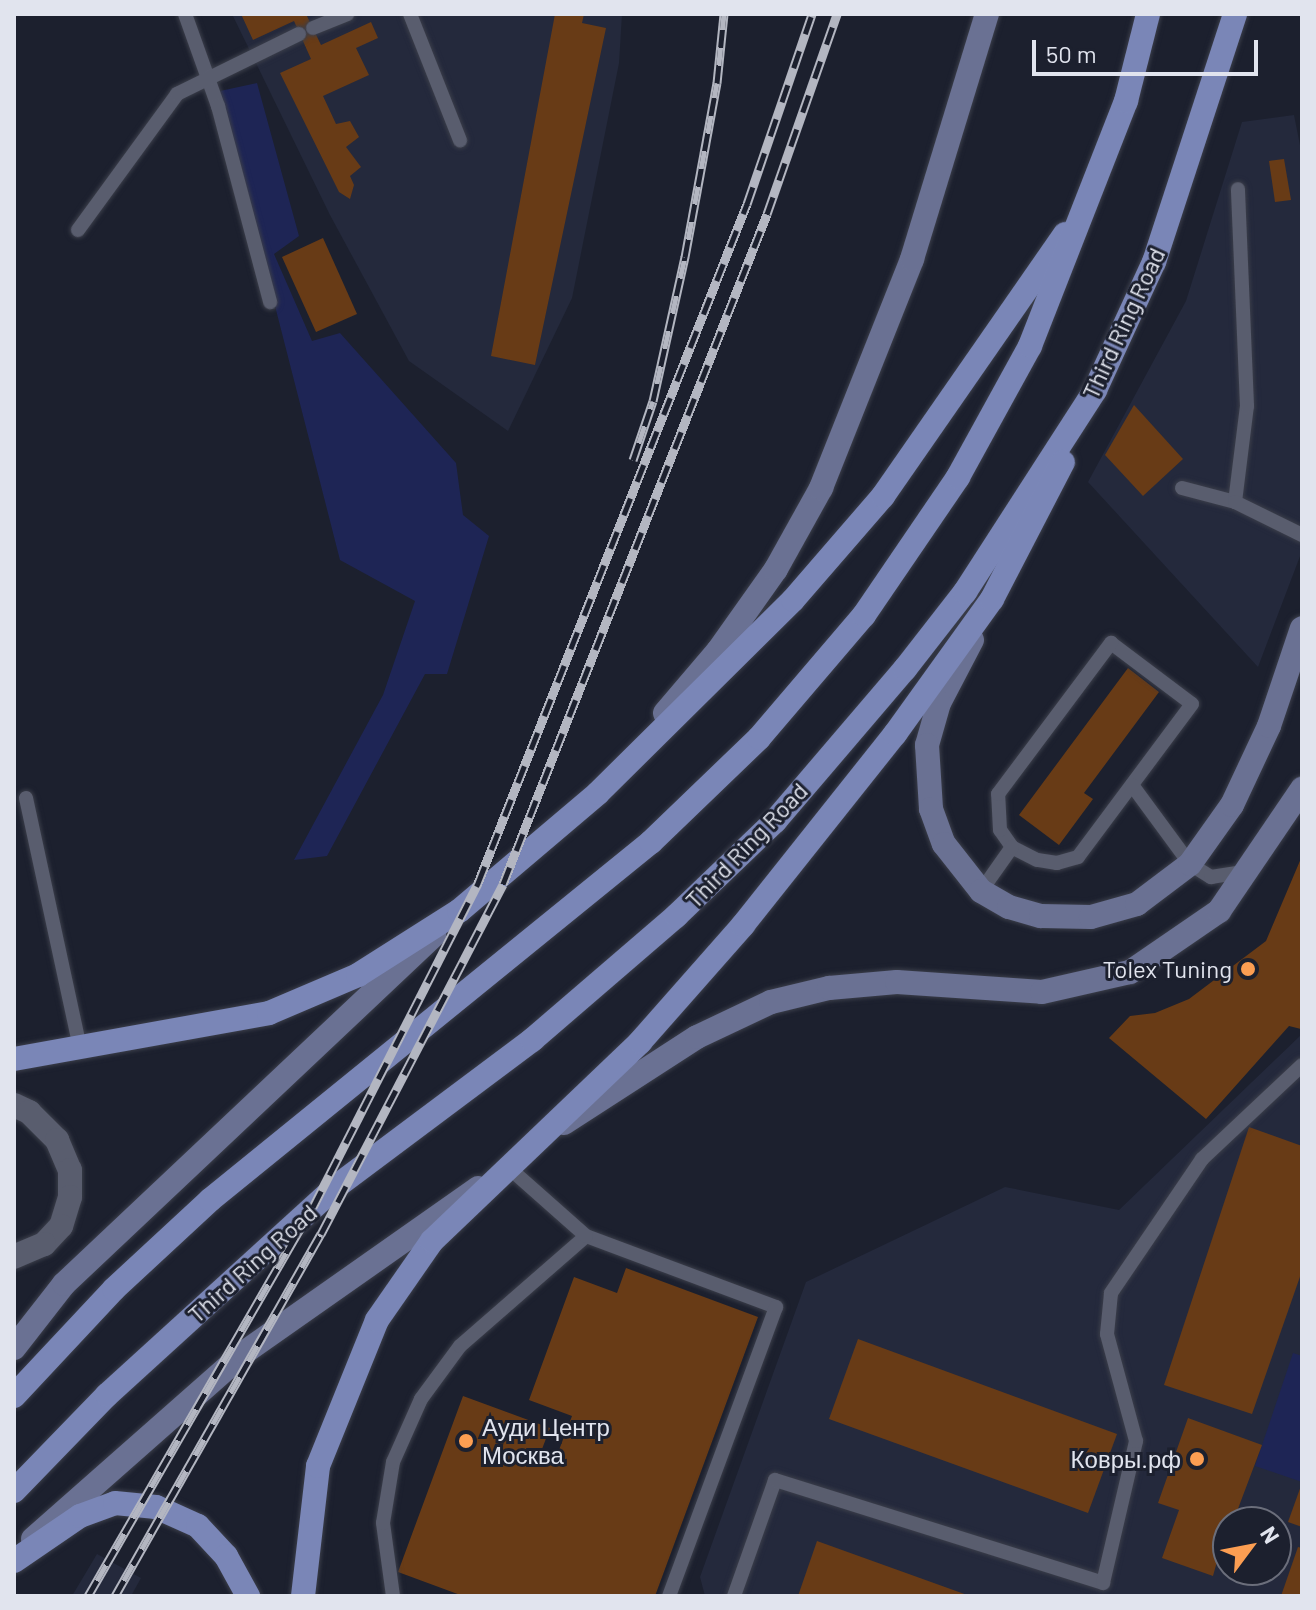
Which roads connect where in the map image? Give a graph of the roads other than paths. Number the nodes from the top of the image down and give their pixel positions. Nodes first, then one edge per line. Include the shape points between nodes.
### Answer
1 (185, 14) edge
2 (347, 14) edge
3 (410, 14) edge
4 (987, 14) edge
5 (1148, 14) edge
6 (1235, 14) edge
7 (208, 75) junction
8 (460, 140) dead end
9 (1238, 189) dead end
10 (1093, 193) junction
11 (78, 230) dead end
12 (270, 302) dead end
13 (1095, 390) junction
14 (1182, 488) dead end
15 (1235, 502) junction
16 (1302, 535) edge
17 (992, 599) junction
18 (1302, 628) edge
19 (1132, 785) junction
20 (1302, 789) edge
21 (598, 793) junction
22 (26, 798) dead end
23 (1012, 847) junction
24 (1190, 864) junction
25 (1250, 871) junction
26 (981, 891) junction
27 (459, 911) junction
28 (80, 1047) junction
29 (14, 1059) edge
30 (1302, 1065) edge
31 (14, 1105) edge
32 (546, 1136) junction
33 (499, 1173) junction
34 (586, 1236) junction
35 (14, 1257) edge
36 (14, 1348) edge
37 (14, 1396) edge
38 (14, 1491) edge
39 (14, 1559) edge
40 (248, 1596) edge
41 (303, 1596) edge
42 (393, 1596) edge
43 (669, 1596) edge
44 (734, 1596) edge

1 - 7 lane
2 - 7 lane
3 - 8 lane
4 - 21 main road via 912,259 821,488 776,569 718,651
5 - 10 main road via 1126,101
6 - 13 main road, Third Ring Road via 1154,262
7 - 11 lane via 177,94
7 - 12 lane
9 - 15 lane via 1247,406
10 - 21 main road via 883,496 724,672
10 - 37 main road via 1030,346 958,477 864,615 759,738 651,842 550,927 210,1200 114,1289
13 - 17 main road via 1049,493
13 - 38 main road, Third Ring Road via 965,592 775,821 548,1027 333,1189 107,1395
14 - 15 lane
15 - 16 lane
17 - 26 main road via 939,703 927,745 936,821 961,872
17 - 32 main road via 895,734 743,925 640,1042
18 - 24 main road via 1269,726 1232,805
19 - 23 lane via 1078,857 1057,863
19 - 23 lane via 1192,704 1111,643 998,794 1000,830
19 - 24 lane
20 - 25 main road
21 - 27 main road
22 - 28 lane
23 - 26 lane
24 - 25 lane via 1211,877
24 - 26 main road via 1137,904 1091,917 1041,916
25 - 32 main road via 1219,911 1130,972 1042,992 897,982 829,988 771,1002 697,1037
27 - 28 main road via 358,975 269,1013
27 - 36 main road via 64,1284
28 - 29 main road
30 - 44 lane via 1202,1159 1111,1293 1107,1334 1136,1441 1103,1583 775,1480
31 - 35 street via 57,1140 70,1170 70,1197 61,1226 44,1244
32 - 33 main road
33 - 34 lane
33 - 39 main road via 245,1352
33 - 41 main road via 432,1241 377,1320 346,1385 318,1466
34 - 42 lane via 460,1346 421,1399 393,1462 383,1523
34 - 43 lane via 776,1307
39 - 40 main road via 80,1516 115,1503 156,1507 198,1526 226,1556

